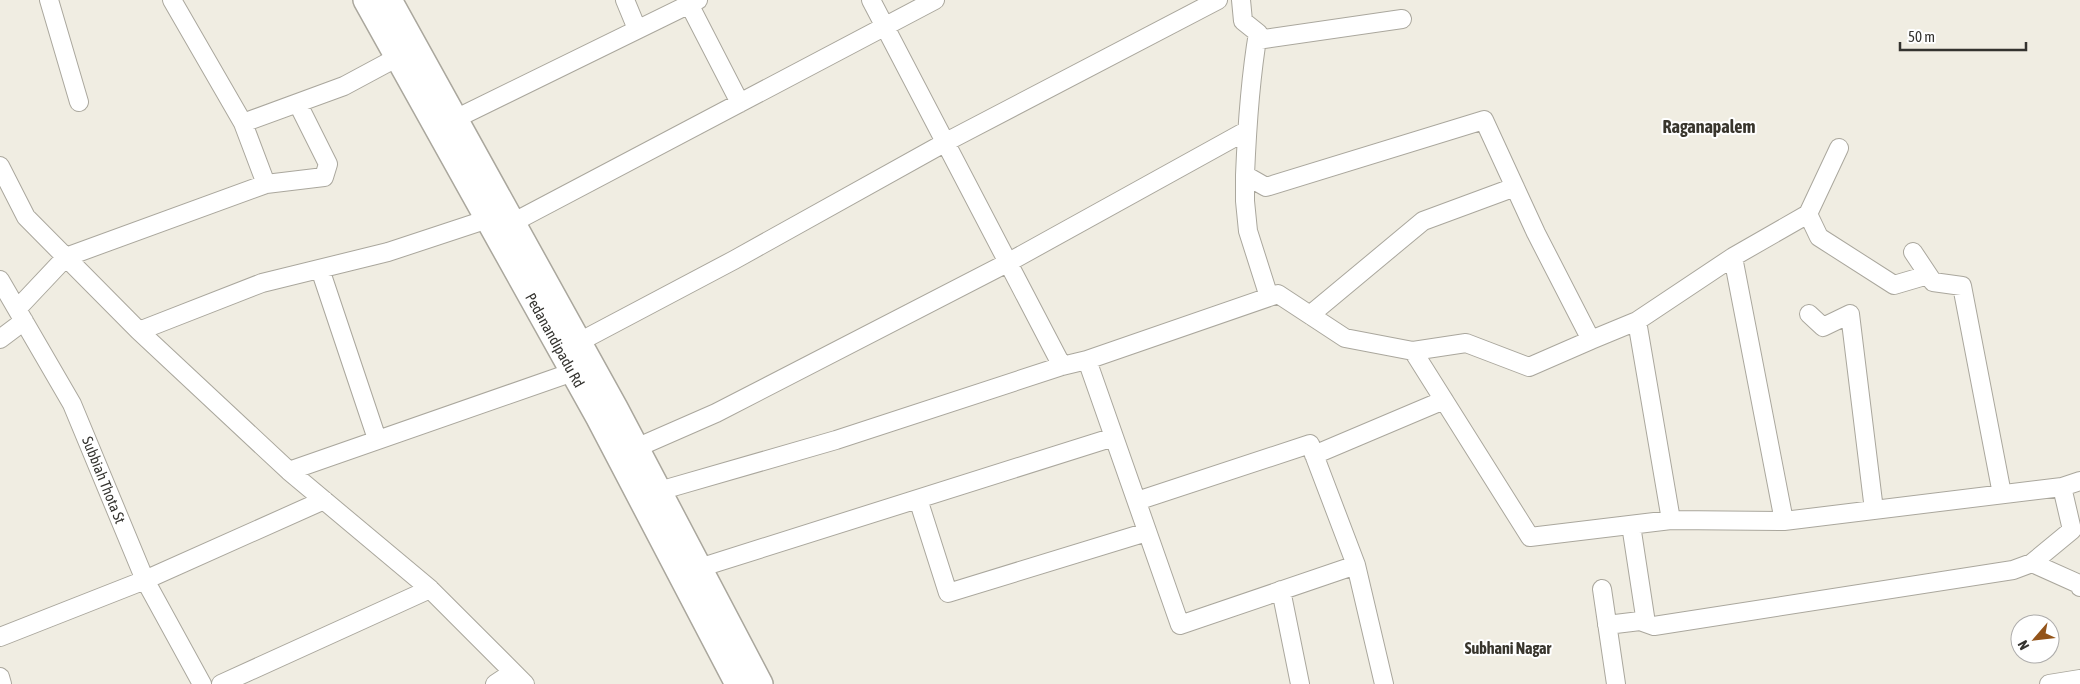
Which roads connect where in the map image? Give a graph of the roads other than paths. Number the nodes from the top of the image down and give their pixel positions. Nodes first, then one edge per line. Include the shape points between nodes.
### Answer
1 (49, 0) edge
2 (172, 0) edge
3 (366, 0) edge
4 (389, 0) edge
5 (624, 0) edge
6 (871, 0) edge
7 (935, 0) edge
8 (1218, 0) edge
9 (1241, 0) edge
10 (694, 2) edge
11 (1402, 19) dead end
12 (885, 26) junction
13 (637, 30) junction
14 (1257, 40) junction
15 (398, 57) junction
16 (79, 102) dead end
17 (740, 103) junction
18 (298, 104) junction
19 (455, 119) junction
20 (243, 123) junction
21 (1246, 131) junction
22 (946, 142) junction
23 (1839, 148) dead end
24 (1, 170) edge
25 (1245, 175) junction
26 (266, 184) junction
27 (1515, 187) junction
28 (1808, 214) junction
29 (488, 219) junction
30 (512, 223) junction
31 (1912, 252) dead end
32 (66, 257) junction
33 (1733, 257) junction
34 (1009, 262) junction
35 (320, 269) junction
36 (1928, 275) junction
37 (0, 280) edge
38 (1269, 297) junction
39 (1809, 314) dead end
40 (20, 315) junction
41 (1310, 315) junction
42 (1637, 321) junction
43 (139, 331) junction
44 (0, 339) edge
45 (1591, 340) junction
46 (579, 342) junction
47 (1413, 351) junction
48 (1087, 360) junction
49 (1062, 366) junction
50 (573, 372) junction
51 (1444, 400) junction
52 (1114, 437) junction
53 (377, 440) junction
54 (636, 448) junction
55 (1314, 455) junction
56 (289, 471) junction
57 (2080, 481) edge
58 (2062, 486) junction
59 (659, 491) junction
60 (2002, 494) junction
61 (918, 499) junction
62 (324, 500) junction
63 (1136, 501) junction
64 (1874, 510) junction
65 (1671, 520) junction
66 (1784, 521) junction
67 (1631, 525) junction
68 (1147, 532) junction
69 (2032, 563) junction
70 (1356, 564) junction
71 (699, 568) junction
72 (144, 580) junction
73 (2080, 587) edge
74 (430, 589) junction
75 (1602, 589) dead end
76 (1281, 590) junction
77 (1646, 623) junction
78 (1608, 625) junction
79 (0, 637) edge
80 (0, 677) edge
81 (519, 678) edge
82 (2080, 679) edge
83 (2, 684) edge
84 (202, 684) edge
85 (221, 684) edge
86 (495, 684) edge
87 (738, 684) edge
88 (760, 684) edge
89 (1300, 684) edge
90 (1384, 684) edge
91 (1616, 684) edge
92 (2050, 684) edge

1 - 16 street
2 - 20 street
3 - 15 main road, Pedanandipadu Rd
4 - 19 main road, Pedanandipadu Rd
5 - 13 street
6 - 12 street
7 - 12 street
8 - 22 street
9 - 14 street via 1243,21 1258,33
10 - 13 street
10 - 17 street
11 - 14 street
12 - 17 street
12 - 22 street
13 - 19 street
14 - 21 street
15 - 18 street via 344,86
15 - 29 main road, Pedanandipadu Rd
17 - 30 street
18 - 20 street
18 - 26 street via 328,164 324,177
19 - 30 main road, Pedanandipadu Rd
20 - 26 street
21 - 25 street
21 - 34 street
22 - 34 street
22 - 46 street
23 - 28 street
24 - 32 street via 26,217
25 - 27 street via 1266,188 1484,120
25 - 38 street via 1248,231
26 - 32 street
27 - 41 street via 1423,221
27 - 45 street
28 - 33 street
28 - 36 street via 1820,237 1894,285
29 - 35 street via 388,252
29 - 50 main road, Pedanandipadu Rd
30 - 46 main road, Pedanandipadu Rd
31 - 36 street
32 - 40 street
32 - 43 street
33 - 42 street
33 - 66 street
34 - 49 street
34 - 54 street via 716,413
35 - 43 street via 262,283
35 - 53 street
36 - 60 street via 1933,282 1962,286
37 - 40 street, Subbiah Thota St
38 - 41 street via 1278,294
38 - 48 street
39 - 64 street via 1823,327 1850,314
40 - 44 street
40 - 72 street, Subbiah Thota St via 72,404
41 - 47 street via 1345,338
42 - 45 street
42 - 65 street
43 - 56 street
45 - 47 street via 1529,367 1466,343
46 - 54 main road, Pedanandipadu Rd
47 - 51 street
48 - 49 street
48 - 52 street
49 - 59 street via 836,440
50 - 53 street
50 - 87 main road, Pedanandipadu Rd
51 - 55 street
51 - 67 street via 1530,537
52 - 61 street
52 - 63 street
53 - 56 street
54 - 59 main road, Pedanandipadu Rd
55 - 63 street via 1310,444
55 - 70 street
56 - 62 street
57 - 58 street
58 - 60 street
58 - 69 street via 2072,530
59 - 71 main road, Pedanandipadu Rd
60 - 64 street
61 - 68 street via 948,593
61 - 71 street
62 - 72 street
62 - 74 street
63 - 68 street
64 - 66 street
65 - 66 street
65 - 67 street
67 - 77 street
68 - 76 street via 1180,625
69 - 73 street via 2080,584
69 - 77 street via 2012,570 1925,584 1654,626
70 - 76 street
70 - 90 street
71 - 88 main road, Pedanandipadu Rd
72 - 79 street
72 - 84 street, Subbiah Thota St
74 - 81 street
74 - 85 street
75 - 78 street
76 - 89 street
77 - 78 street via 1640,620
78 - 91 street
80 - 83 street
81 - 86 street
82 - 92 street

